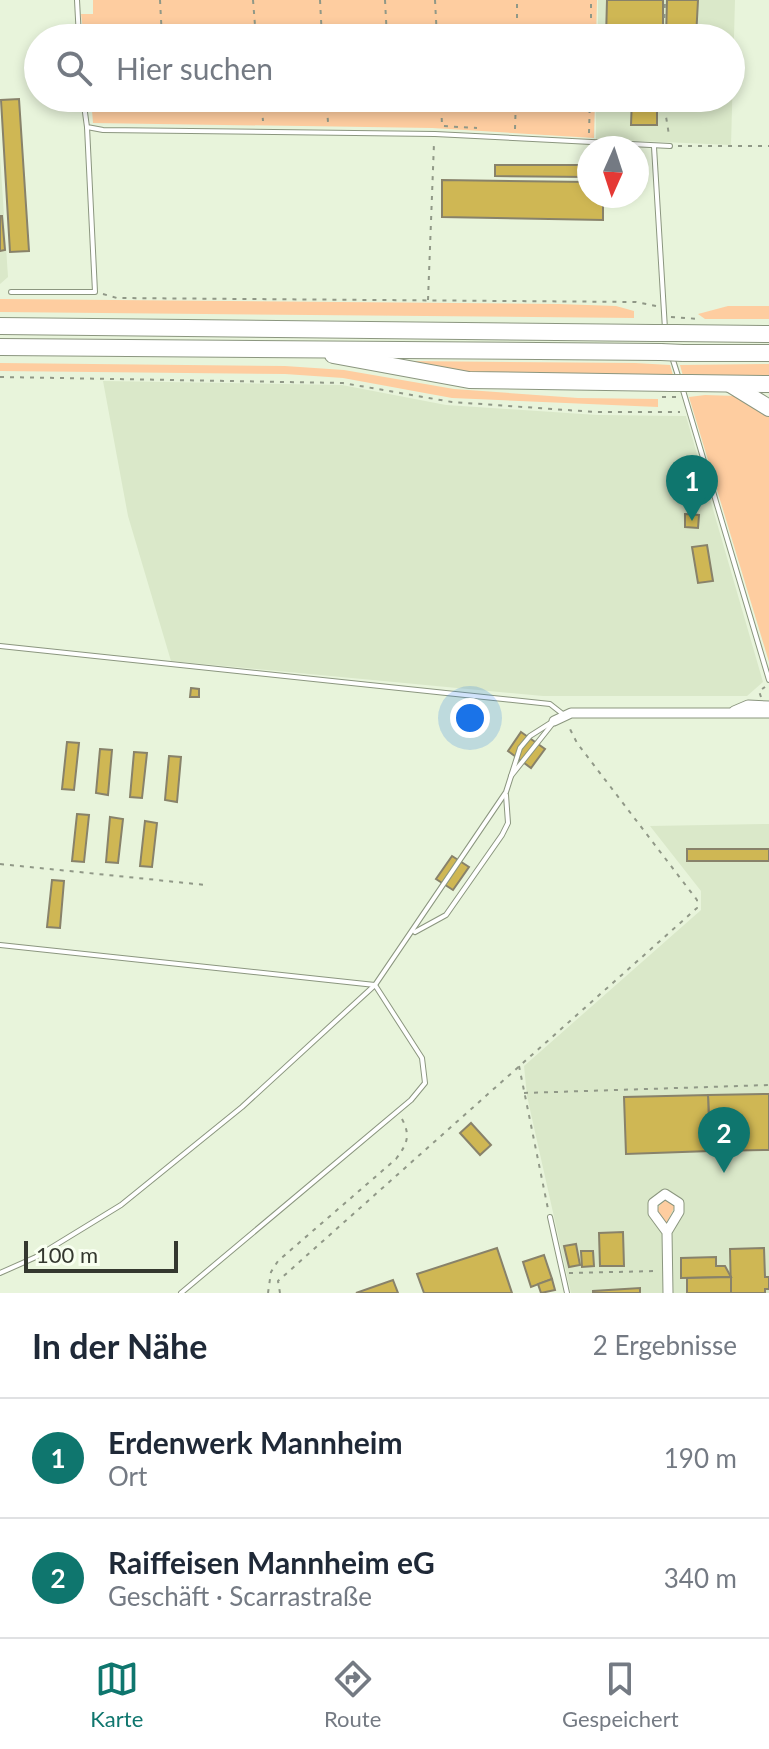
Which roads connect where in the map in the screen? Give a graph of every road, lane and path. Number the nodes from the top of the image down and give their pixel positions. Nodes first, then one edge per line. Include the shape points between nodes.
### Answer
1 (77, 0) edge
2 (160, 0) edge
3 (253, 0) edge
4 (320, 0) edge
5 (385, 0) edge
6 (435, 0) edge
7 (517, 0) edge
8 (591, 0) edge
9 (665, 0) edge
10 (78, 24) edge
11 (161, 24) edge
12 (255, 24) edge
13 (321, 24) edge
14 (386, 24) edge
15 (436, 24) edge
16 (517, 24) edge
17 (591, 24) edge
18 (664, 24) edge
19 (85, 112) edge
20 (167, 112) edge
21 (262, 112) edge
22 (327, 112) edge
23 (442, 112) edge
24 (516, 112) edge
25 (590, 112) edge
26 (665, 112) edge
27 (167, 117) dead end
28 (263, 121) dead end
29 (328, 122) dead end
30 (442, 126) dead end
31 (87, 127) junction
32 (515, 130) dead end
33 (435, 134) junction
34 (589, 134) dead end
35 (669, 135) dead end
36 (670, 146) joint
37 (769, 146) edge
38 (654, 147) junction
39 (11, 292) dead end
40 (95, 292) junction
41 (428, 300) junction
42 (661, 307) junction
43 (662, 316) junction
44 (700, 319) dead end
45 (0, 326) edge
46 (769, 334) edge
47 (0, 347) edge
48 (312, 349) junction
49 (769, 353) edge
50 (0, 377) edge
51 (728, 383) junction
52 (764, 386) edge
53 (666, 390) junction
54 (687, 390) junction
55 (769, 408) edge
56 (689, 412) junction
57 (0, 646) edge
58 (769, 680) edge
59 (769, 706) edge
60 (734, 711) junction
61 (769, 713) edge
62 (559, 718) junction
63 (509, 778) junction
64 (506, 792) junction
65 (0, 864) edge
66 (206, 885) dead end
67 (413, 933) junction
68 (0, 945) edge
69 (375, 985) junction
70 (519, 1065) junction
71 (769, 1085) edge
72 (524, 1093) junction
73 (397, 1111) junction
74 (550, 1217) joint
75 (667, 1232) dead end
76 (668, 1271) junction
77 (0, 1273) edge
78 (562, 1273) junction
79 (181, 1293) edge
80 (268, 1293) edge
81 (280, 1293) edge
82 (567, 1293) edge
83 (668, 1293) edge

1 - 10 lane
2 - 11 path
3 - 12 path
4 - 13 path
5 - 14 path
6 - 15 path
7 - 16 path
8 - 17 path
9 - 18 path
19 - 31 lane
20 - 27 path
21 - 28 path
22 - 29 path
23 - 30 path
24 - 32 path
25 - 34 path
26 - 35 path
31 - 33 lane
31 - 40 lane
33 - 38 lane
33 - 41 path
36 - 37 path
36 - 38 lane
38 - 42 lane
39 - 40 lane
40 - 41 path via 117,298
41 - 42 path via 636,302
42 - 43 lane
43 - 44 path
43 - 54 lane
45 - 46 highway, bridge
47 - 48 highway
48 - 49 highway, bridge
48 - 53 highway via 469,380
50 - 56 path via 343,383 452,402
51 - 52 highway
51 - 54 highway
51 - 55 highway
53 - 54 highway, bridge
53 - 54 path
54 - 56 lane
56 - 58 lane
57 - 62 lane via 550,704
59 - 60 street
60 - 61 street
60 - 62 street
62 - 63 lane
62 - 63 lane via 525,742
62 - 70 path via 697,900 697,908
63 - 64 lane
64 - 67 lane
64 - 67 lane via 508,823 502,835 446,915
65 - 66 path
67 - 69 lane
68 - 69 lane
69 - 73 lane via 422,1058 425,1072 425,1083
69 - 77 lane via 242,1107 121,1205
70 - 72 path
70 - 81 path via 278,1281
71 - 72 path
72 - 74 path
73 - 79 lane
73 - 80 path via 408,1131 407,1144 278,1261
74 - 78 lane
75 - 76 street
76 - 78 path
76 - 83 street
78 - 82 lane

